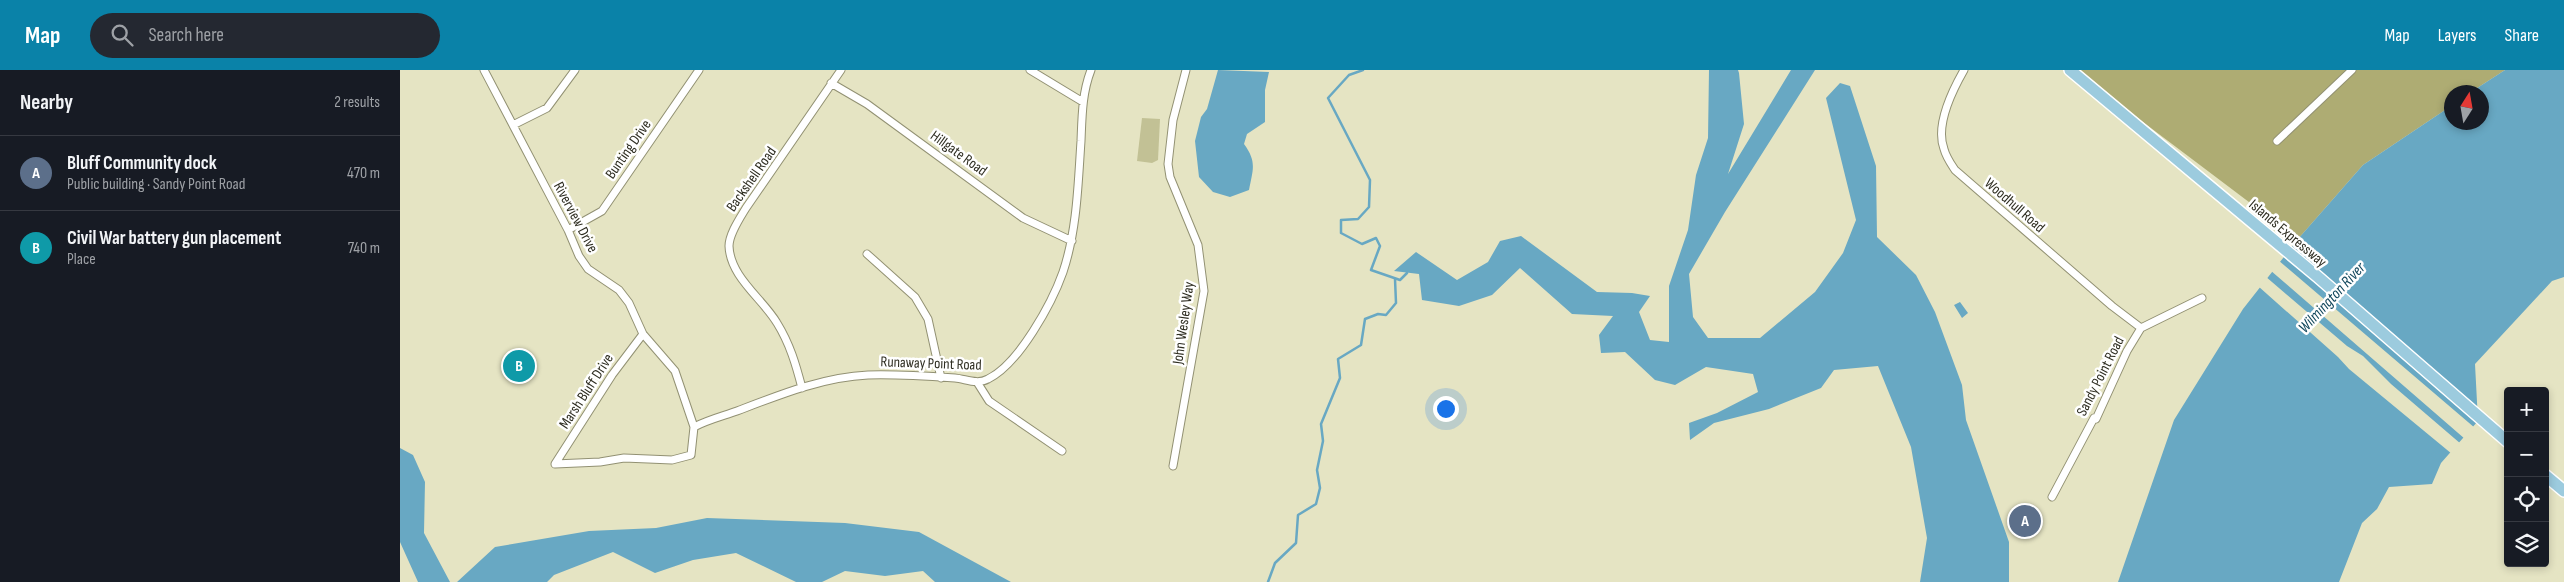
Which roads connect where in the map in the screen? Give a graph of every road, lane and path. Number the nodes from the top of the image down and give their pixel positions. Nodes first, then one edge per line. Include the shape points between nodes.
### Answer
1 (484, 70) edge
2 (575, 70) edge
3 (699, 70) edge
4 (841, 70) edge
5 (1030, 70) edge
6 (1091, 70) edge
7 (1186, 70) edge
8 (1964, 70) edge
9 (2070, 70) edge
10 (2352, 70) edge
11 (831, 83) junction
12 (1082, 102) junction
13 (513, 125) junction
14 (2277, 141) dead end
15 (568, 230) junction
16 (1072, 241) junction
17 (866, 254) dead end
18 (2202, 298) dead end
19 (2141, 328) junction
20 (643, 334) junction
21 (941, 378) junction
22 (977, 382) junction
23 (802, 388) junction
24 (694, 427) junction
25 (2504, 438) edge
26 (1062, 450) dead end
27 (554, 464) joint
28 (1173, 466) dead end
29 (2547, 477) edge
30 (2564, 491) edge
31 (2052, 497) dead end

1 - 13 street, Riverview Drive
2 - 13 street via 547,108
3 - 15 street, Bunting Drive via 602,211
4 - 11 street, Backshell Road
5 - 12 street
6 - 12 street, Runaway Point Road
7 - 28 street, John Wesley Way via 1173,120 1168,164 1170,177 1198,245 1204,291
8 - 19 street, Woodhull Road via 1947,107 1942,127 1943,148 1955,170
9 - 25 main road, Islands Expressway via 2318,277
10 - 14 street
11 - 16 street, Hillgate Road via 867,104 1023,218
11 - 23 street, Backshell Road via 746,208 729,245 732,260 742,278 768,309 789,345
12 - 16 street, Runaway Point Road
13 - 15 street, Riverview Drive
15 - 20 street, Riverview Drive via 588,269 624,296
16 - 22 street, Runaway Point Road via 1060,278 1032,334 1006,364 988,379
17 - 21 street via 915,297 928,319
18 - 19 street, Sandy Point Road
19 - 31 street, Sandy Point Road via 2096,419
20 - 24 street, Riverview Drive via 675,371
20 - 27 street, Marsh Bluff Drive
21 - 22 street, Runaway Point Road
21 - 23 street, Runaway Point Road via 867,375
22 - 26 street via 989,401
23 - 24 street, Runaway Point Road
24 - 27 street, Riverview Drive via 691,455 672,460 624,458
29 - 30 main road

